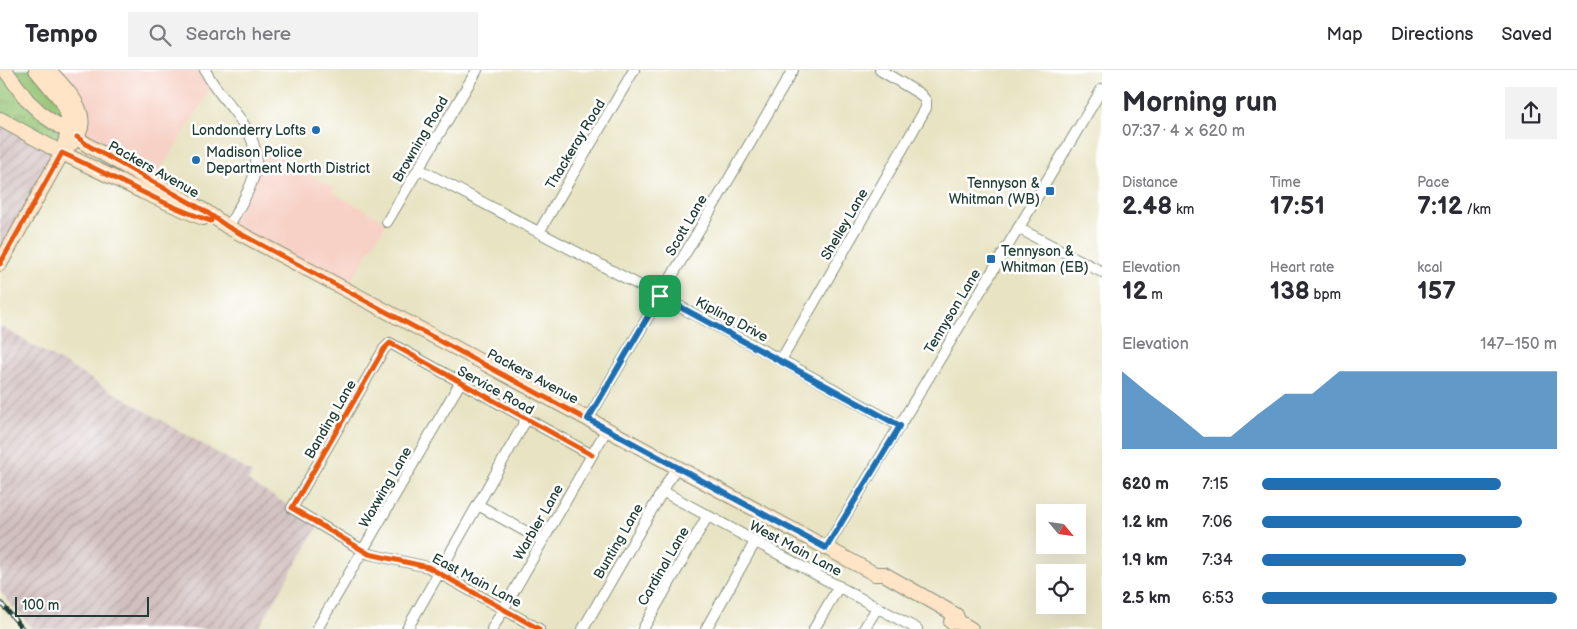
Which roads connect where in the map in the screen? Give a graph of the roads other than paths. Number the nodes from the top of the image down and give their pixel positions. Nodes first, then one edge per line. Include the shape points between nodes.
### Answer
1 (5, 70) edge
2 (36, 70) edge
3 (49, 70) edge
4 (205, 70) edge
5 (477, 70) edge
6 (634, 70) edge
7 (793, 70) edge
8 (880, 70) edge
9 (1102, 89) edge
10 (0, 119) edge
11 (73, 135) junction
12 (62, 153) junction
13 (419, 169) junction
14 (387, 222) dead end
15 (228, 226) junction
16 (1018, 228) junction
17 (539, 232) junction
18 (0, 264) edge
19 (1102, 272) edge
20 (660, 296) junction
21 (390, 343) joint
22 (781, 360) junction
23 (460, 383) junction
24 (588, 419) junction
25 (526, 420) junction
26 (900, 426) junction
27 (607, 429) junction
28 (592, 455) junction
29 (677, 466) junction
30 (662, 491) junction
31 (478, 505) junction
32 (292, 508) joint
33 (707, 517) junction
34 (543, 541) junction
35 (755, 542) junction
36 (826, 548) junction
37 (364, 550) junction
38 (439, 573) junction
39 (839, 586) junction
40 (878, 608) junction
41 (504, 609) junction
42 (962, 627) edge
43 (910, 628) edge
44 (317, 629) edge
45 (407, 629) edge
46 (492, 629) edge
47 (539, 629) edge
48 (583, 629) edge
49 (643, 629) edge
50 (706, 629) edge
51 (814, 629) edge
52 (864, 629) edge

1 - 11 main road, Packers Avenue via 27,100
2 - 11 main road via 62,102
3 - 11 main road via 81,112 82,128
4 - 15 street via 247,127 255,150 254,176
5 - 13 street, Browning Road
6 - 17 street, Thackeray Road
7 - 20 street, Scott Lane
8 - 22 street, Shelley Lane via 926,100 924,116
9 - 16 street, Tennyson Lane
10 - 12 main road, Packers Avenue
11 - 12 main road
11 - 15 main road, Packers Avenue
12 - 15 main road, Packers Avenue via 195,216
12 - 18 main road
13 - 14 street, Browning Road
13 - 17 street, Kipling Drive
15 - 24 main road, Packers Avenue
16 - 19 street
16 - 26 street, Tennyson Lane
17 - 20 street, Kipling Drive
20 - 22 street, Kipling Drive
20 - 24 street, Scott Lane
21 - 23 street, Service Road
21 - 32 street, Banding Lane
22 - 26 street, Kipling Drive
23 - 25 street, Service Road
23 - 37 street, Waxwing Lane
24 - 27 main road, Packers Avenue
25 - 28 street, Service Road
25 - 31 street
26 - 36 street, Tennyson Lane
27 - 28 street, Warbler Lane
27 - 29 main road, Packers Avenue
28 - 34 street, Warbler Lane
29 - 30 street, Bunting Lane
29 - 36 main road, Packers Avenue
30 - 33 street, West Main Lane
30 - 48 street, Bunting Lane
31 - 34 street
31 - 38 street
32 - 37 street, East Main Lane
33 - 35 street, West Main Lane
33 - 49 street, Cardinal Lane
34 - 41 street, Warbler Lane
35 - 39 street, West Main Lane
35 - 50 street
36 - 42 main road, Packers Avenue
37 - 38 street, East Main Lane via 369,554 428,567
37 - 44 street, Waxwing Lane
38 - 41 street, East Main Lane
38 - 45 street
39 - 40 street, West Main Lane
39 - 51 street
40 - 43 street, West Main Lane
40 - 52 street
41 - 46 street, Warbler Lane
41 - 47 street, East Main Lane

